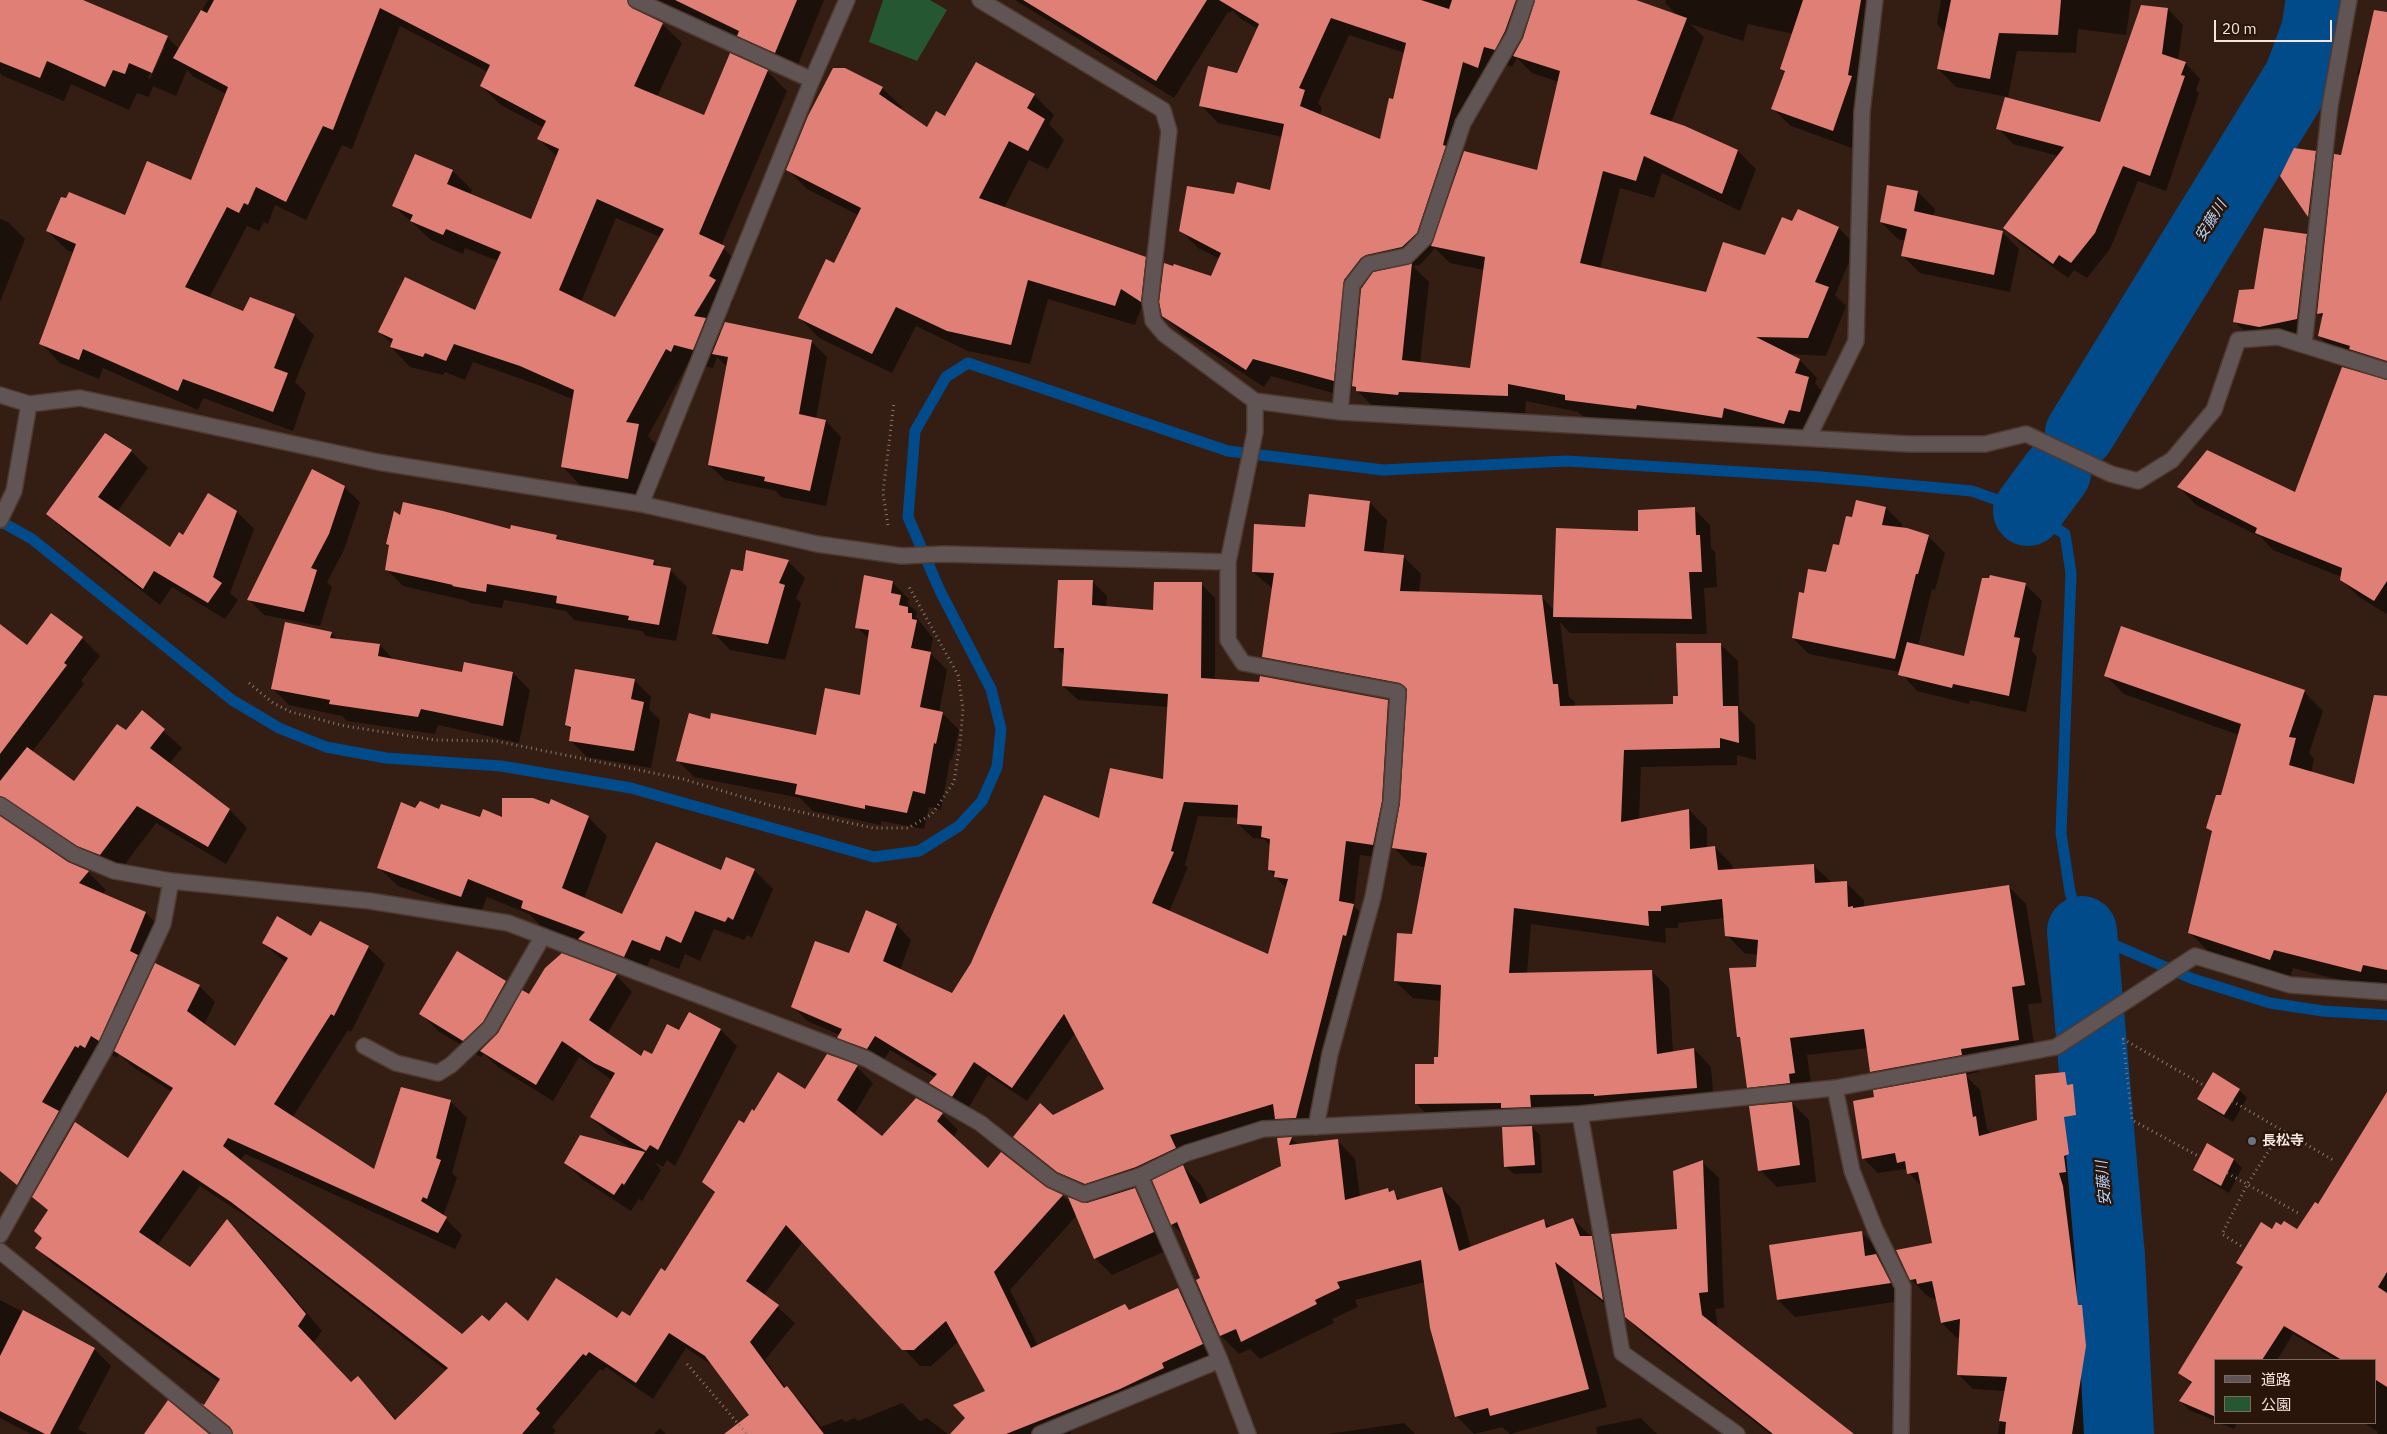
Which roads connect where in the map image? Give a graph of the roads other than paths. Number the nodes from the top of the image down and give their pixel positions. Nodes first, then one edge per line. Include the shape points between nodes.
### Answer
1 (636, 0) edge
2 (847, 0) edge
3 (980, 0) edge
4 (1526, 0) edge
5 (1875, 0) edge
6 (2349, 0) edge
7 (812, 80) junction
8 (2304, 344) junction
9 (2387, 371) edge
10 (0, 395) edge
11 (1255, 401) junction
12 (29, 404) junction
13 (1340, 412) junction
14 (1808, 438) junction
15 (641, 504) junction
16 (0, 520) edge
17 (1228, 562) junction
18 (0, 805) edge
19 (171, 880) junction
20 (543, 936) junction
21 (2387, 992) edge
22 (364, 1046) dead end
23 (1835, 1088) junction
24 (1580, 1114) junction
25 (1316, 1127) junction
26 (1140, 1176) junction
27 (0, 1236) edge
28 (0, 1251) edge
29 (1220, 1360) junction
30 (224, 1434) edge
31 (1040, 1434) edge
32 (1248, 1434) edge
33 (1737, 1434) edge
34 (1901, 1434) edge

1 - 7 street
2 - 7 street
3 - 11 street via 1163,110 1169,131 1150,302 1153,321 1164,334
4 - 13 street via 1514,35 1463,123 1425,238 1407,256 1368,264 1352,285
5 - 14 street via 1862,112 1856,341
6 - 8 street via 2330,106
7 - 15 street
8 - 9 street
8 - 14 street via 2278,337 2238,340 2214,410 2172,460 2138,481 2111,474 2026,434 1985,444 1909,444
10 - 12 street
11 - 13 street
11 - 17 street via 1255,432
12 - 15 street via 80,398 378,462
12 - 16 street via 14,491
13 - 14 street
15 - 17 street via 817,544 897,555
17 - 25 street via 1228,640 1244,663 1398,692 1391,802 1372,897 1330,1054
18 - 19 street via 73,854 114,872
19 - 20 street via 370,901 508,923
19 - 27 street via 163,924 106,1046
20 - 22 street via 490,1028 438,1073 396,1063
20 - 26 street via 867,1059 980,1123 1052,1180 1084,1194
21 - 23 street via 2290,985 2195,956 2056,1047
23 - 24 street
23 - 34 street via 1852,1171 1903,1286
24 - 25 street
24 - 33 street via 1622,1353
25 - 26 street via 1263,1129 1187,1153
26 - 29 street
28 - 30 street
29 - 31 street
29 - 32 street

